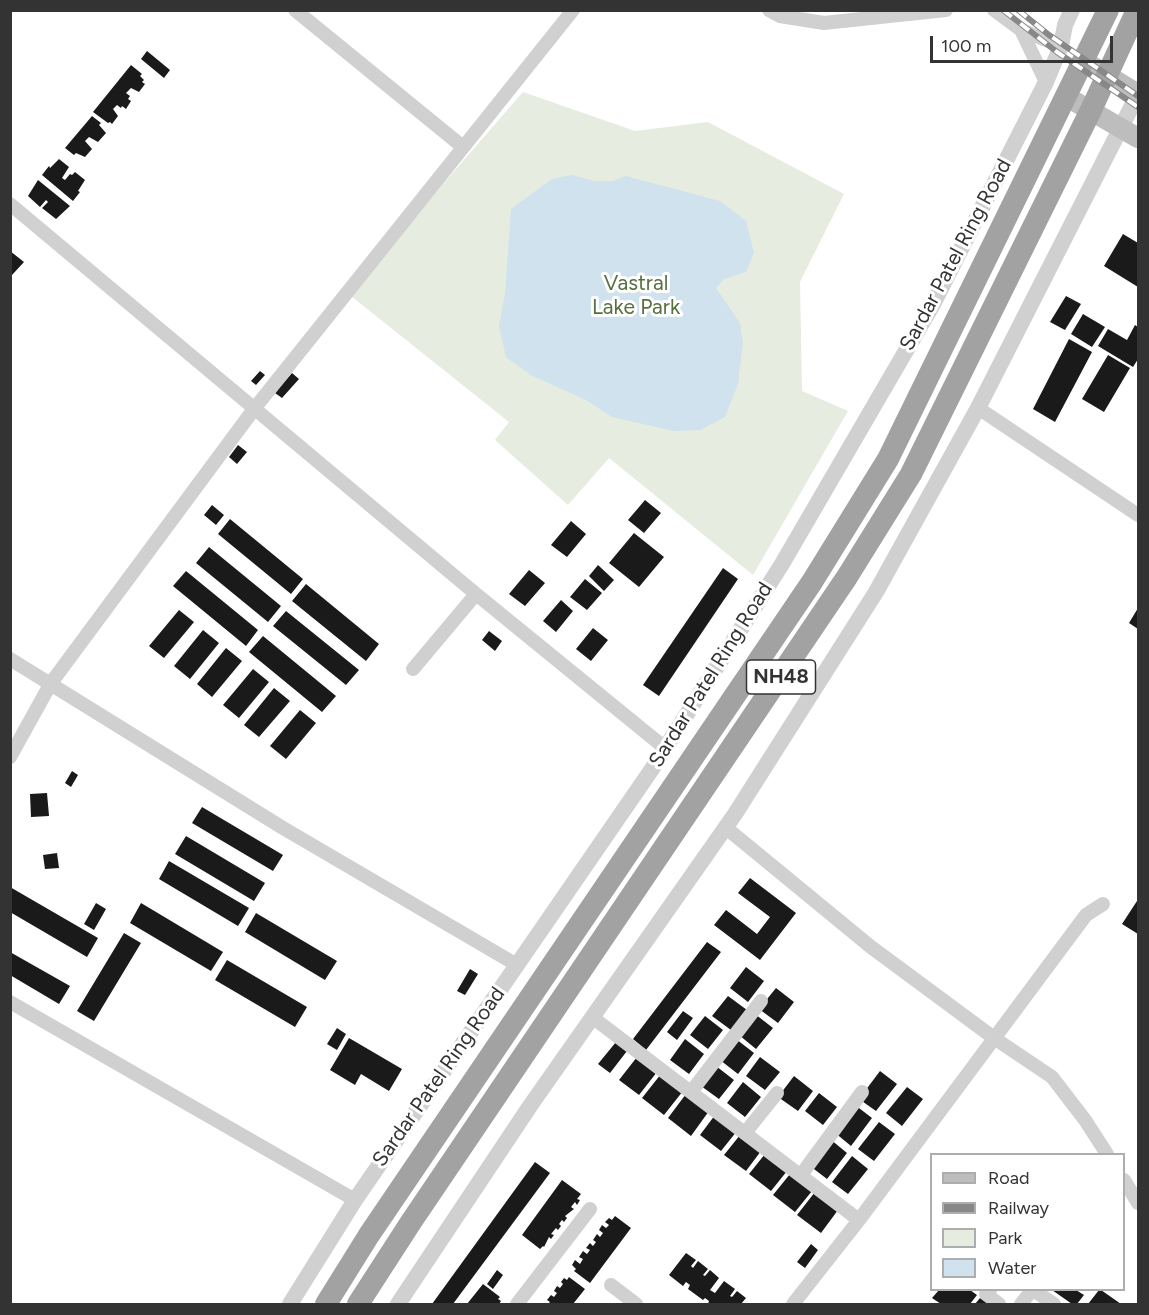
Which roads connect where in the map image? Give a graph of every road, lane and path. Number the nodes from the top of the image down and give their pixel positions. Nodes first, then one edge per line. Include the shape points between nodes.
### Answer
1 (295, 10) edge
2 (573, 10) edge
3 (769, 10) edge
4 (946, 10) edge
5 (994, 10) edge
6 (1072, 10) edge
7 (1108, 10) edge
8 (1137, 10) edge
9 (1021, 30) junction
10 (1061, 46) junction
11 (1084, 61) junction
12 (1107, 75) junction
13 (1046, 82) junction
14 (1138, 94) edge
15 (1066, 97) junction
16 (1091, 110) junction
17 (1121, 128) junction
18 (1138, 138) edge
19 (463, 147) junction
20 (10, 204) edge
21 (254, 408) junction
22 (978, 408) junction
23 (1138, 515) edge
24 (476, 594) junction
25 (10, 658) edge
26 (413, 669) dead end
27 (51, 683) junction
28 (665, 748) junction
29 (10, 757) edge
30 (725, 827) junction
31 (1102, 904) dead end
32 (517, 965) junction
33 (761, 1001) dead end
34 (10, 1002) edge
35 (592, 1017) junction
36 (994, 1038) junction
37 (691, 1092) junction
38 (862, 1092) dead end
39 (777, 1094) dead end
40 (745, 1133) junction
41 (1106, 1153) edge
42 (801, 1175) junction
43 (1125, 1182) edge
44 (355, 1200) junction
45 (1138, 1203) edge
46 (590, 1209) dead end
47 (859, 1220) junction
48 (611, 1285) dead end
49 (989, 1291) edge
50 (1031, 1291) edge
51 (1033, 1291) edge
52 (404, 1302) edge
53 (290, 1305) edge
54 (326, 1305) edge
55 (358, 1305) edge
56 (517, 1305) edge
57 (636, 1305) edge
58 (793, 1305) edge
59 (999, 1305) edge
60 (1022, 1305) edge
61 (1054, 1305) edge

1 - 19 street
2 - 19 street
3 - 4 street via 780,16 824,23
5 - 9 street
6 - 10 street, Sardar Patel Ring Road
7 - 11 highway, Sardar Patel Ring Road / NH48
8 - 12 highway, NH48
9 - 10 street
9 - 13 street
10 - 11 street
10 - 13 street, Sardar Patel Ring Road
11 - 12 main road
11 - 15 highway, Sardar Patel Ring Road / NH48
12 - 14 main road
12 - 16 highway, NH48
13 - 15 street
13 - 28 street, Sardar Patel Ring Road via 932,306 782,564
14 - 17 street
15 - 16 main road
15 - 54 highway, Sardar Patel Ring Road / NH48 via 888,459 812,582
16 - 17 main road
16 - 55 highway, NH48 via 911,474 847,577
17 - 18 main road
17 - 22 street
19 - 21 street
20 - 21 street
21 - 24 street
21 - 27 street
22 - 23 street
22 - 30 street via 876,592
24 - 26 street
24 - 28 street
25 - 27 street
27 - 29 street
27 - 32 street via 283,828
28 - 32 street, Sardar Patel Ring Road
30 - 35 street
30 - 36 street via 872,947
31 - 36 street via 1086,915
32 - 44 street, Sardar Patel Ring Road
33 - 37 street
34 - 44 street
35 - 37 street
35 - 52 street
36 - 41 street via 1052,1077
36 - 47 street
37 - 40 street
38 - 42 street
39 - 40 street
40 - 42 street
42 - 47 street
43 - 45 street
44 - 53 street, Sardar Patel Ring Road
46 - 56 street
47 - 58 street
48 - 57 street
49 - 59 street via 986,1294
50 - 60 street
51 - 61 street

